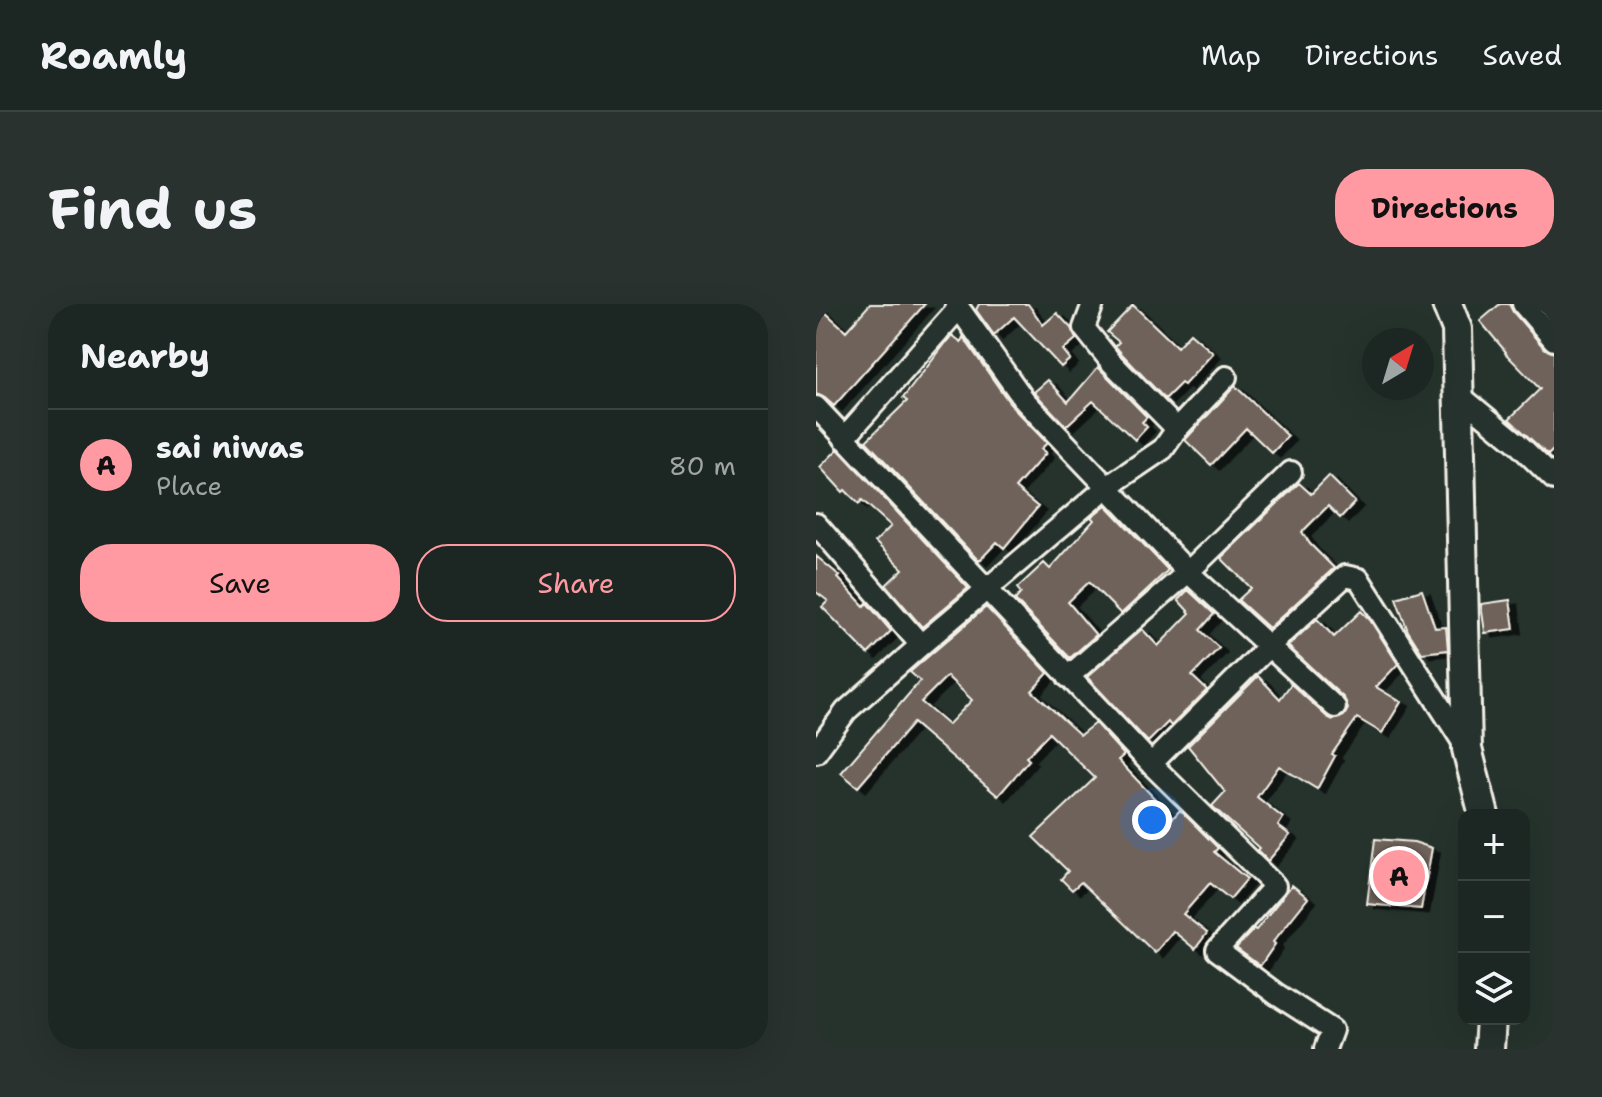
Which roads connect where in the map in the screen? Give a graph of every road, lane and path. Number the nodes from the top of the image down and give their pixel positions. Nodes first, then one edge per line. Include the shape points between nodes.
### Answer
1 (1093, 304) edge
2 (1523, 304) edge
3 (958, 306) edge
4 (1453, 312) edge
5 (1554, 340) edge
6 (1226, 377) dead end
7 (1459, 395) junction
8 (816, 407) edge
9 (1177, 429) junction
10 (844, 438) junction
11 (1291, 472) dead end
12 (1554, 479) edge
13 (1107, 487) junction
14 (818, 530) edge
15 (1188, 572) junction
16 (985, 589) junction
17 (921, 645) junction
18 (1270, 645) junction
19 (1068, 677) junction
20 (1335, 707) dead end
21 (1467, 749) junction
22 (816, 752) edge
23 (1151, 764) junction
24 (1482, 809) edge
25 (1491, 1025) edge
26 (1325, 1049) edge
27 (1489, 1049) edge

1 - 9 street via 1084,328
2 - 5 street
3 - 10 street
3 - 13 street via 1025,401
4 - 7 street
6 - 9 street
7 - 12 street
7 - 21 street
8 - 10 street
9 - 13 street via 1163,449
10 - 16 street
11 - 15 street
13 - 15 street
13 - 16 street
14 - 17 street
15 - 18 street
15 - 19 street
16 - 17 street
16 - 19 street
17 - 22 street via 846,711
18 - 20 street
18 - 21 street via 1345,576 1359,579
18 - 23 street
19 - 23 street
21 - 24 street
23 - 26 street via 1275,886 1217,950 1332,1030
25 - 27 street

